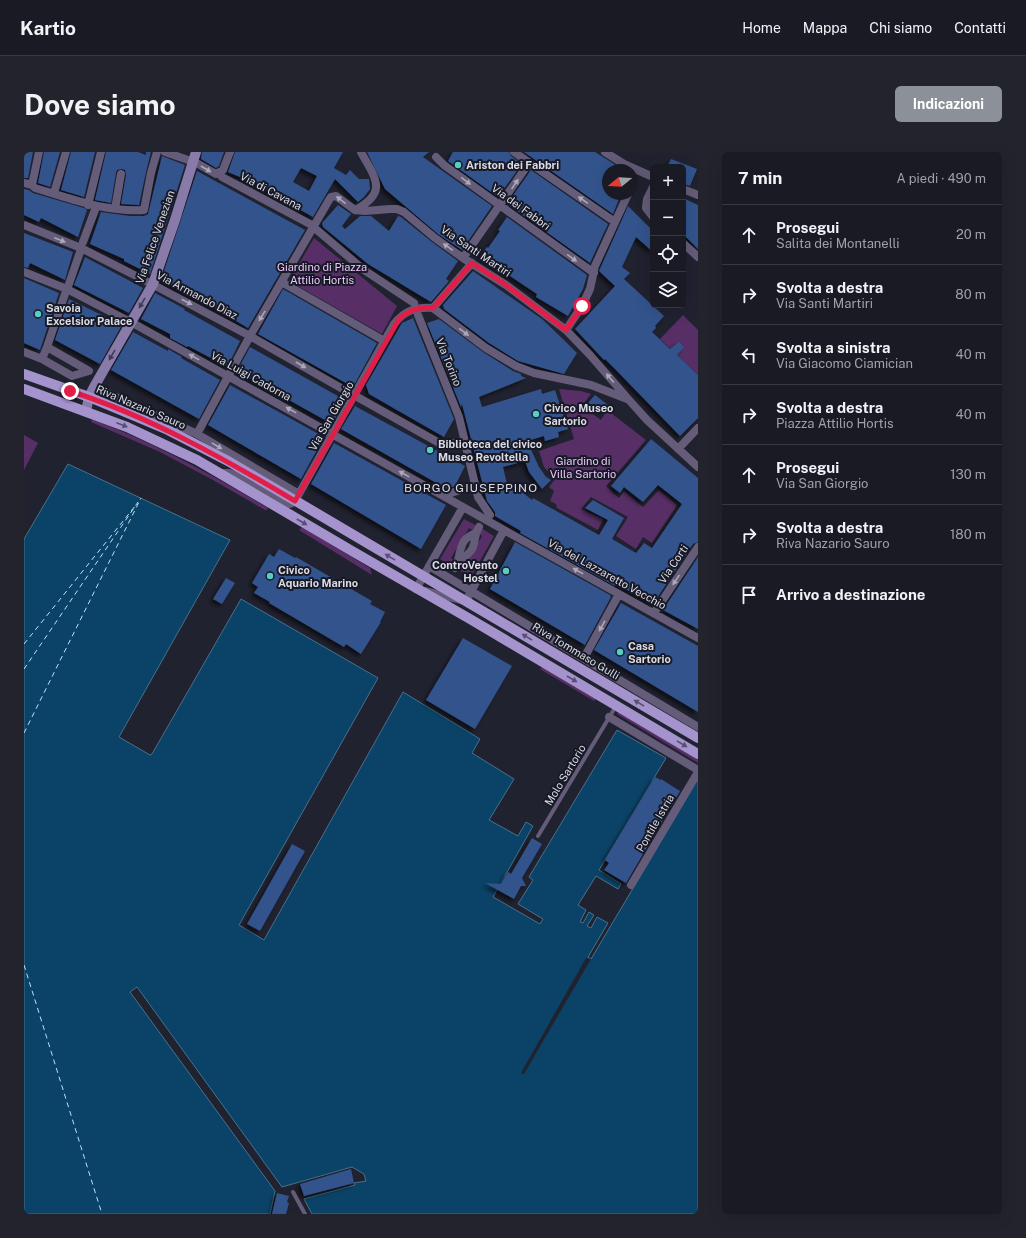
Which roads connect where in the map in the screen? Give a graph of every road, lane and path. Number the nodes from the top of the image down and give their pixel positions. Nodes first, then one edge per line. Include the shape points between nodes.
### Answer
1 (39, 152) edge
2 (66, 152) edge
3 (101, 152) edge
4 (157, 152) edge
5 (230, 152) edge
6 (361, 152) edge
7 (514, 152) edge
8 (605, 152) edge
9 (170, 153) edge
10 (436, 154) edge
11 (193, 158) edge
12 (530, 163) junction
13 (121, 174) dead end
14 (221, 175) junction
15 (650, 176) edge
16 (28, 184) edge
17 (686, 191) edge
18 (650, 192) edge
19 (54, 193) junction
20 (698, 196) edge
21 (625, 200) edge
22 (92, 206) junction
23 (500, 206) junction
24 (115, 208) junction
25 (355, 210) junction
26 (650, 213) edge
27 (615, 222) junction
28 (24, 225) edge
29 (313, 227) junction
30 (83, 242) dead end
31 (686, 247) edge
32 (80, 252) dead end
33 (698, 257) edge
34 (464, 258) junction
35 (472, 263) junction
36 (24, 272) edge
37 (594, 273) junction
38 (283, 283) junction
39 (68, 284) dead end
40 (153, 284) junction
41 (65, 294) dead end
42 (414, 303) dead end
43 (433, 308) junction
44 (418, 315) dead end
45 (131, 323) junction
46 (566, 330) junction
47 (250, 336) junction
48 (383, 341) junction
49 (46, 346) junction
50 (24, 352) edge
51 (42, 360) junction
52 (24, 374) edge
53 (229, 376) junction
54 (94, 387) junction
55 (28, 390) edge
56 (89, 397) junction
57 (357, 397) junction
58 (629, 400) junction
59 (86, 411) junction
60 (698, 428) edge
61 (197, 434) junction
62 (333, 434) junction
63 (466, 442) junction
64 (678, 449) junction
65 (698, 467) edge
66 (220, 473) junction
67 (476, 485) junction
68 (451, 493) dead end
69 (297, 497) junction
70 (463, 507) junction
71 (487, 513) dead end
72 (477, 530) dead end
73 (504, 530) junction
74 (698, 547) edge
75 (457, 565) dead end
76 (429, 566) junction
77 (423, 577) junction
78 (416, 589) junction
79 (620, 594) junction
80 (468, 596) junction
81 (654, 613) junction
82 (698, 638) edge
83 (584, 658) junction
84 (617, 705) junction
85 (674, 718) junction
86 (608, 720) junction
87 (698, 727) edge
88 (698, 738) edge
89 (698, 754) edge
90 (698, 771) edge
91 (538, 836) dead end
92 (631, 885) dead end
93 (293, 1192) dead end
94 (305, 1214) edge

1 - 16 street
2 - 19 street
3 - 22 street
4 - 24 street via 144,210 128,211
5 - 14 street
6 - 25 street via 374,176 377,189 365,204
7 - 12 street
8 - 15 street
9 - 11 street, Via di Cavana
10 -> 23 street, Via dei Fabbri via 444,165
11 -> 14 street, Via di Cavana via 214,174
11 - 40 street, Via Felice Venezian
23 -> 12 street
27 -> 12 street
13 - 24 street
14 - 29 street, Via di Cavana
16 - 19 street
17 - 20 street
18 - 26 street via 646,199 646,208
19 - 22 street
21 - 27 street
22 - 24 street
22 - 30 street
23 - 34 street
23 -> 37 street, Via dei Fabbri
25 -> 29 street via 333,196
34 -> 25 street, Via Santi Martiri via 404,212 397,209
27 - 37 street
28 -> 40 street, Via Armando Diaz via 81,248
29 - 38 street
29 - 42 street, Via di Cavana via 364,270
31 - 33 street
32 - 39 street
34 - 35 street, Via Santi Martiri
35 - 43 street
35 - 46 street, Via Santi Martiri
36 - 45 street, Via Luigi Cadorna via 67,289
37 - 46 street via 582,306
38 -> 47 street
38 - 48 street
40 -> 45 street, Via Felice Venezian
40 -> 47 street, Via Armando Diaz
41 - 49 street
43 - 48 street, Via San Giorgio via 416,308 404,314
43 -> 58 street via 486,348 516,366 534,373 591,385
44 - 63 street, Via Torino via 459,417
53 -> 45 street, Via Luigi Cadorna
45 -> 54 street, Via Felice Venezian
58 -> 46 street, Via Santi Martiri
47 - 53 street
47 -> 57 street, Via Armando Diaz
48 - 57 street, Via San Giorgio
49 - 51 street
49 - 51 street via 93,371 72,379
50 - 51 street
52 - 56 main road, Riva Nazario Sauro
53 - 61 street
62 -> 53 street, Via Luigi Cadorna
54 - 56 street, Via Felice Venezian
54 - 61 street, Riva Nazario Sauro
55 - 59 main road, Riva Nazario Sauro
56 - 59 street, Via Felice Venezian
56 - 69 main road, Riva Nazario Sauro via 168,430
57 - 62 street, Via San Giorgio
57 - 63 street, Via Armando Diaz via 441,444
58 - 64 street, Via Santi Martiri
59 -> 66 main road, Riva Nazario Sauro via 171,447
60 - 64 street
61 -> 69 street, Riva Nazario Sauro
62 - 69 street, Via San Giorgio
70 -> 62 street, Via Luigi Cadorna
63 - 67 street, Via Torino
64 - 65 street, Via Santi Martiri
66 - 69 street, Riva Nazario Sauro via 236,475 284,503 288,504
66 -> 78 main road, Riva Nazario Sauro
67 - 68 street
67 - 71 street, Via Torino via 478,497
77 -> 69 main road, Riva Nazario Sauro
70 - 73 street, Via del Lazzaretto Vecchio
70 - 76 street
72 - 75 street via 465,540
79 -> 73 street, Via del Lazzaretto Vecchio
73 - 80 street
74 -> 81 street, Via Corti
76 - 77 street
76 - 80 street
77 - 78 street
77 - 80 main road, Riva Nazario Sauro
78 - 80 street
78 -> 84 main road
79 - 81 street, Via del Lazzaretto Vecchio
79 -> 83 street
80 - 83 street, Riva Tommaso Gulli
85 -> 80 main road, Riva Tommaso Gulli
81 - 82 street, Via del Lazzaretto Vecchio
83 - 85 street, Riva Tommaso Gulli
84 - 86 lane
84 -> 89 main road
85 - 87 street
85 - 88 main road
86 - 90 street via 658,746
86 - 91 lane, Molo Sartorio
90 - 92 street, Pontile Istria
93 - 94 lane

